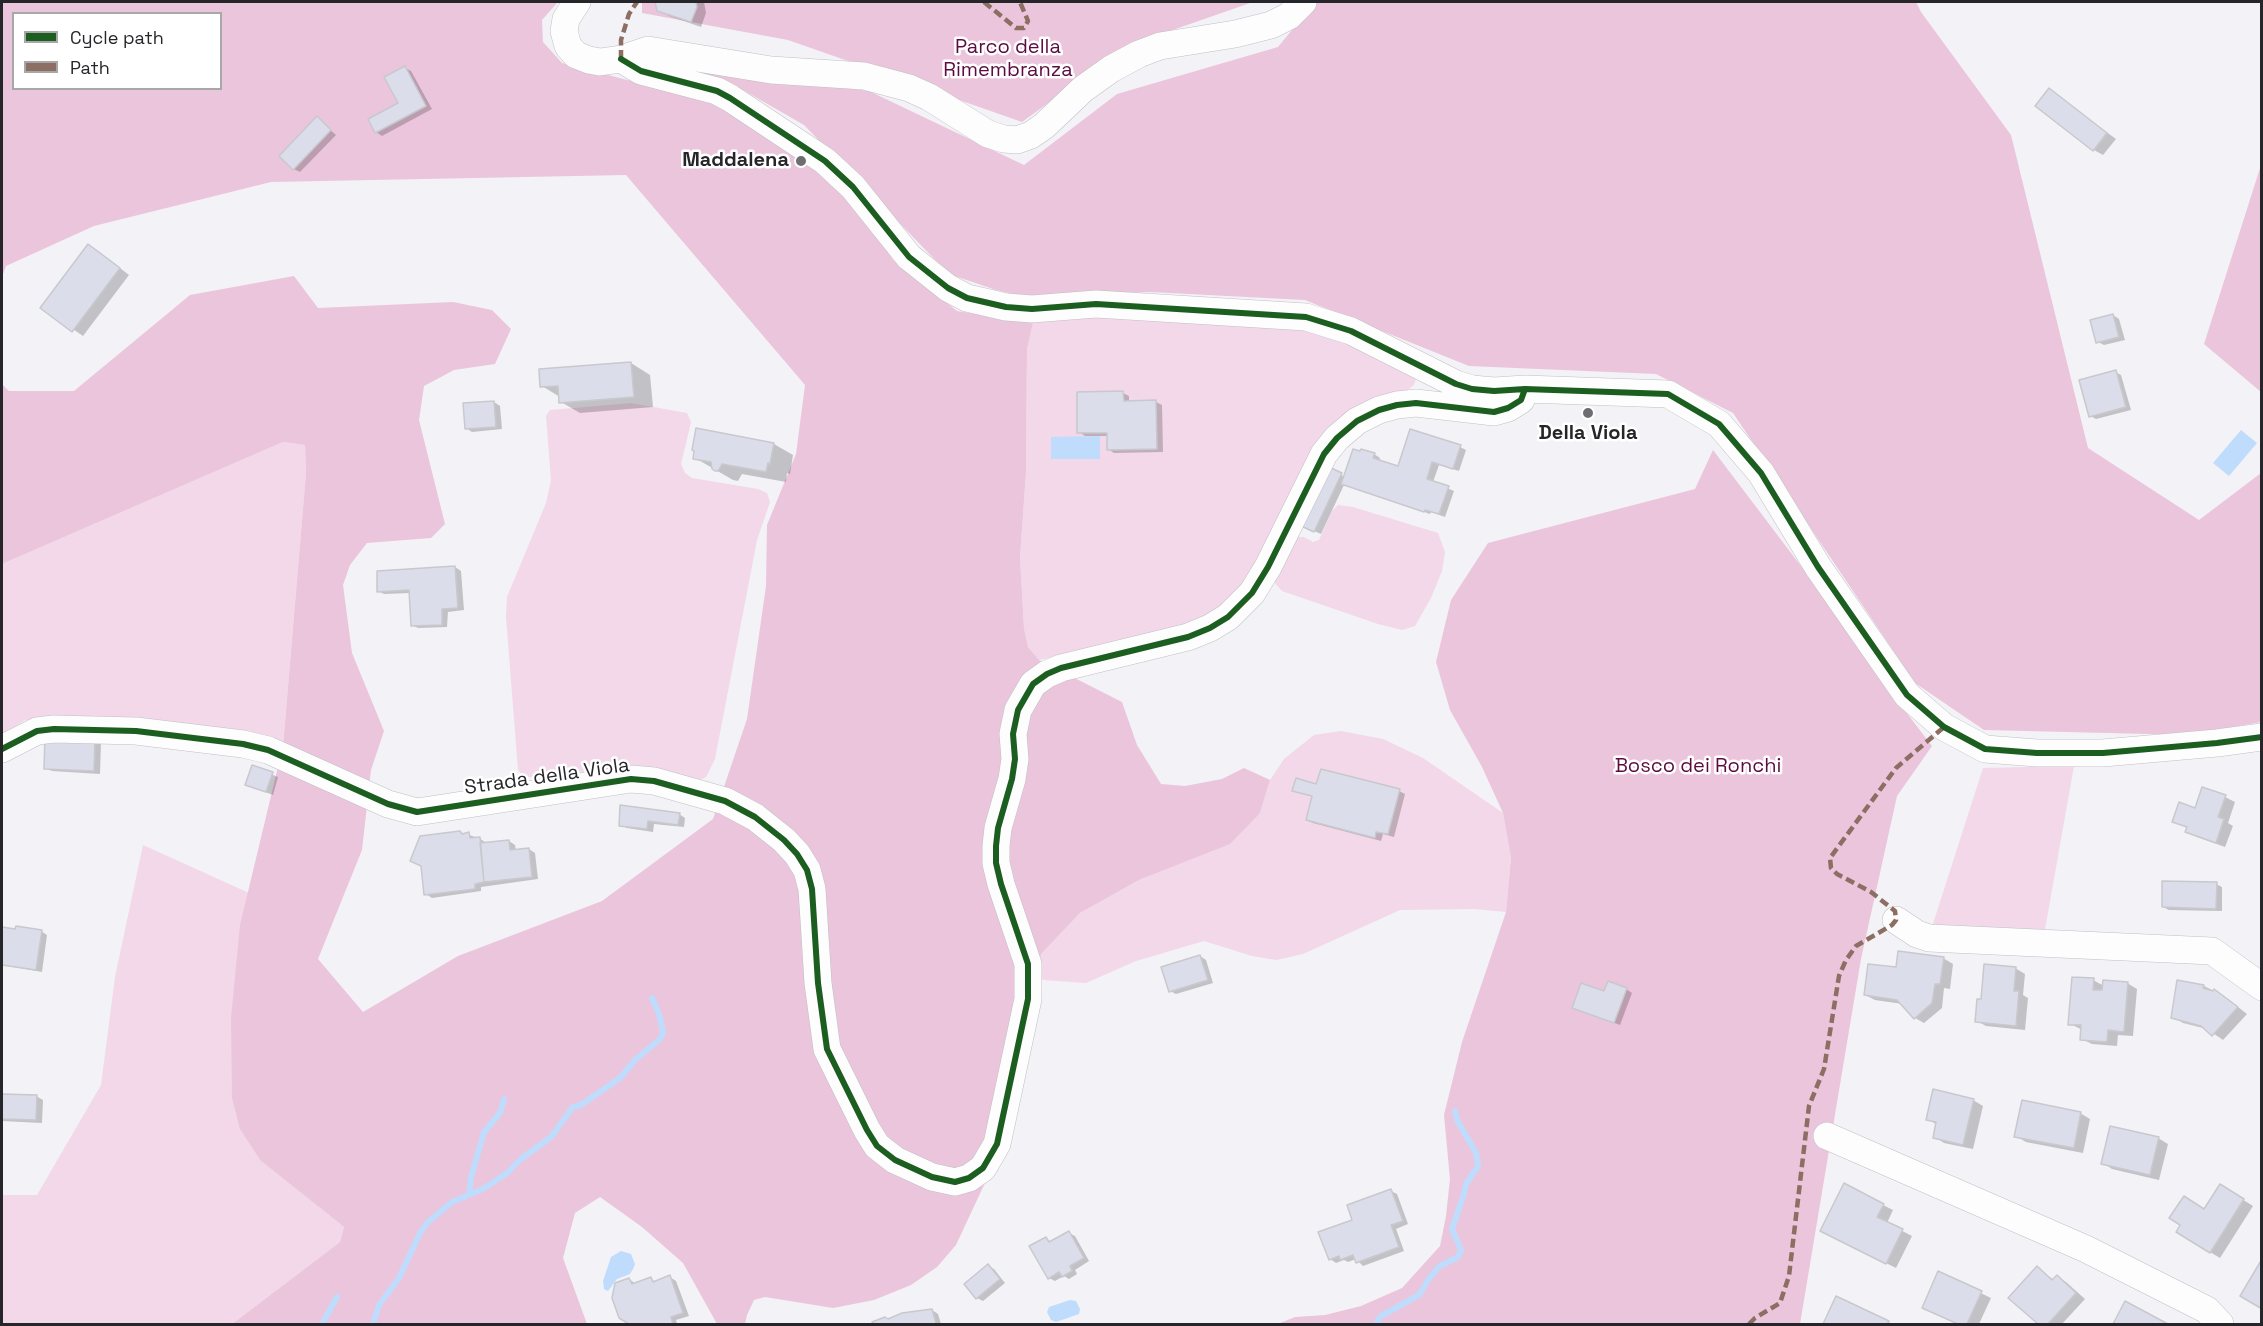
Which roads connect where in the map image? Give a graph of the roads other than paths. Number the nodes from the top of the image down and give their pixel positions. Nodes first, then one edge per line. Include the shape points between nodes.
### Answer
1 (577, 2) edge
2 (1303, 2) edge
3 (621, 59) junction
4 (1525, 389) junction
5 (2262, 737) edge
6 (2, 749) edge
7 (1896, 920) dead end
8 (2262, 987) edge
9 (1827, 1136) dead end
10 (2220, 1324) edge

1 - 3 street via 566,20 568,46 576,55 589,60
2 - 3 street via 1271,25 1160,46 1139,54 1083,89 1044,126 1017,140 988,134 929,97 884,80 771,70 648,50
3 - 4 street via 641,71 717,91 825,161 853,187 909,257 967,298 1032,309 1096,304 1305,317 1351,331 1456,384 1494,391
4 - 5 street via 1668,394 1719,424 1761,473 1818,567 1907,695 1944,727 1985,748 2103,753
4 - 6 street, Strada della Viola via 1521,400 1494,412 1416,403 1378,410 1358,421 1324,454 1268,567 1252,593 1228,617 1188,637 1061,668 1033,684 1018,710 1013,734 1015,759 998,828 996,863 1028,964 1028,999 997,1144 983,1168 956,1182 932,1177 895,1160 867,1130 827,1049 807,870 784,840 755,817 725,801 654,780 631,779 417,812 387,804 268,750 243,744 136,731 54,729 37,731
7 - 8 street via 1929,938 2212,951
9 - 10 street via 2086,1249 2207,1310

